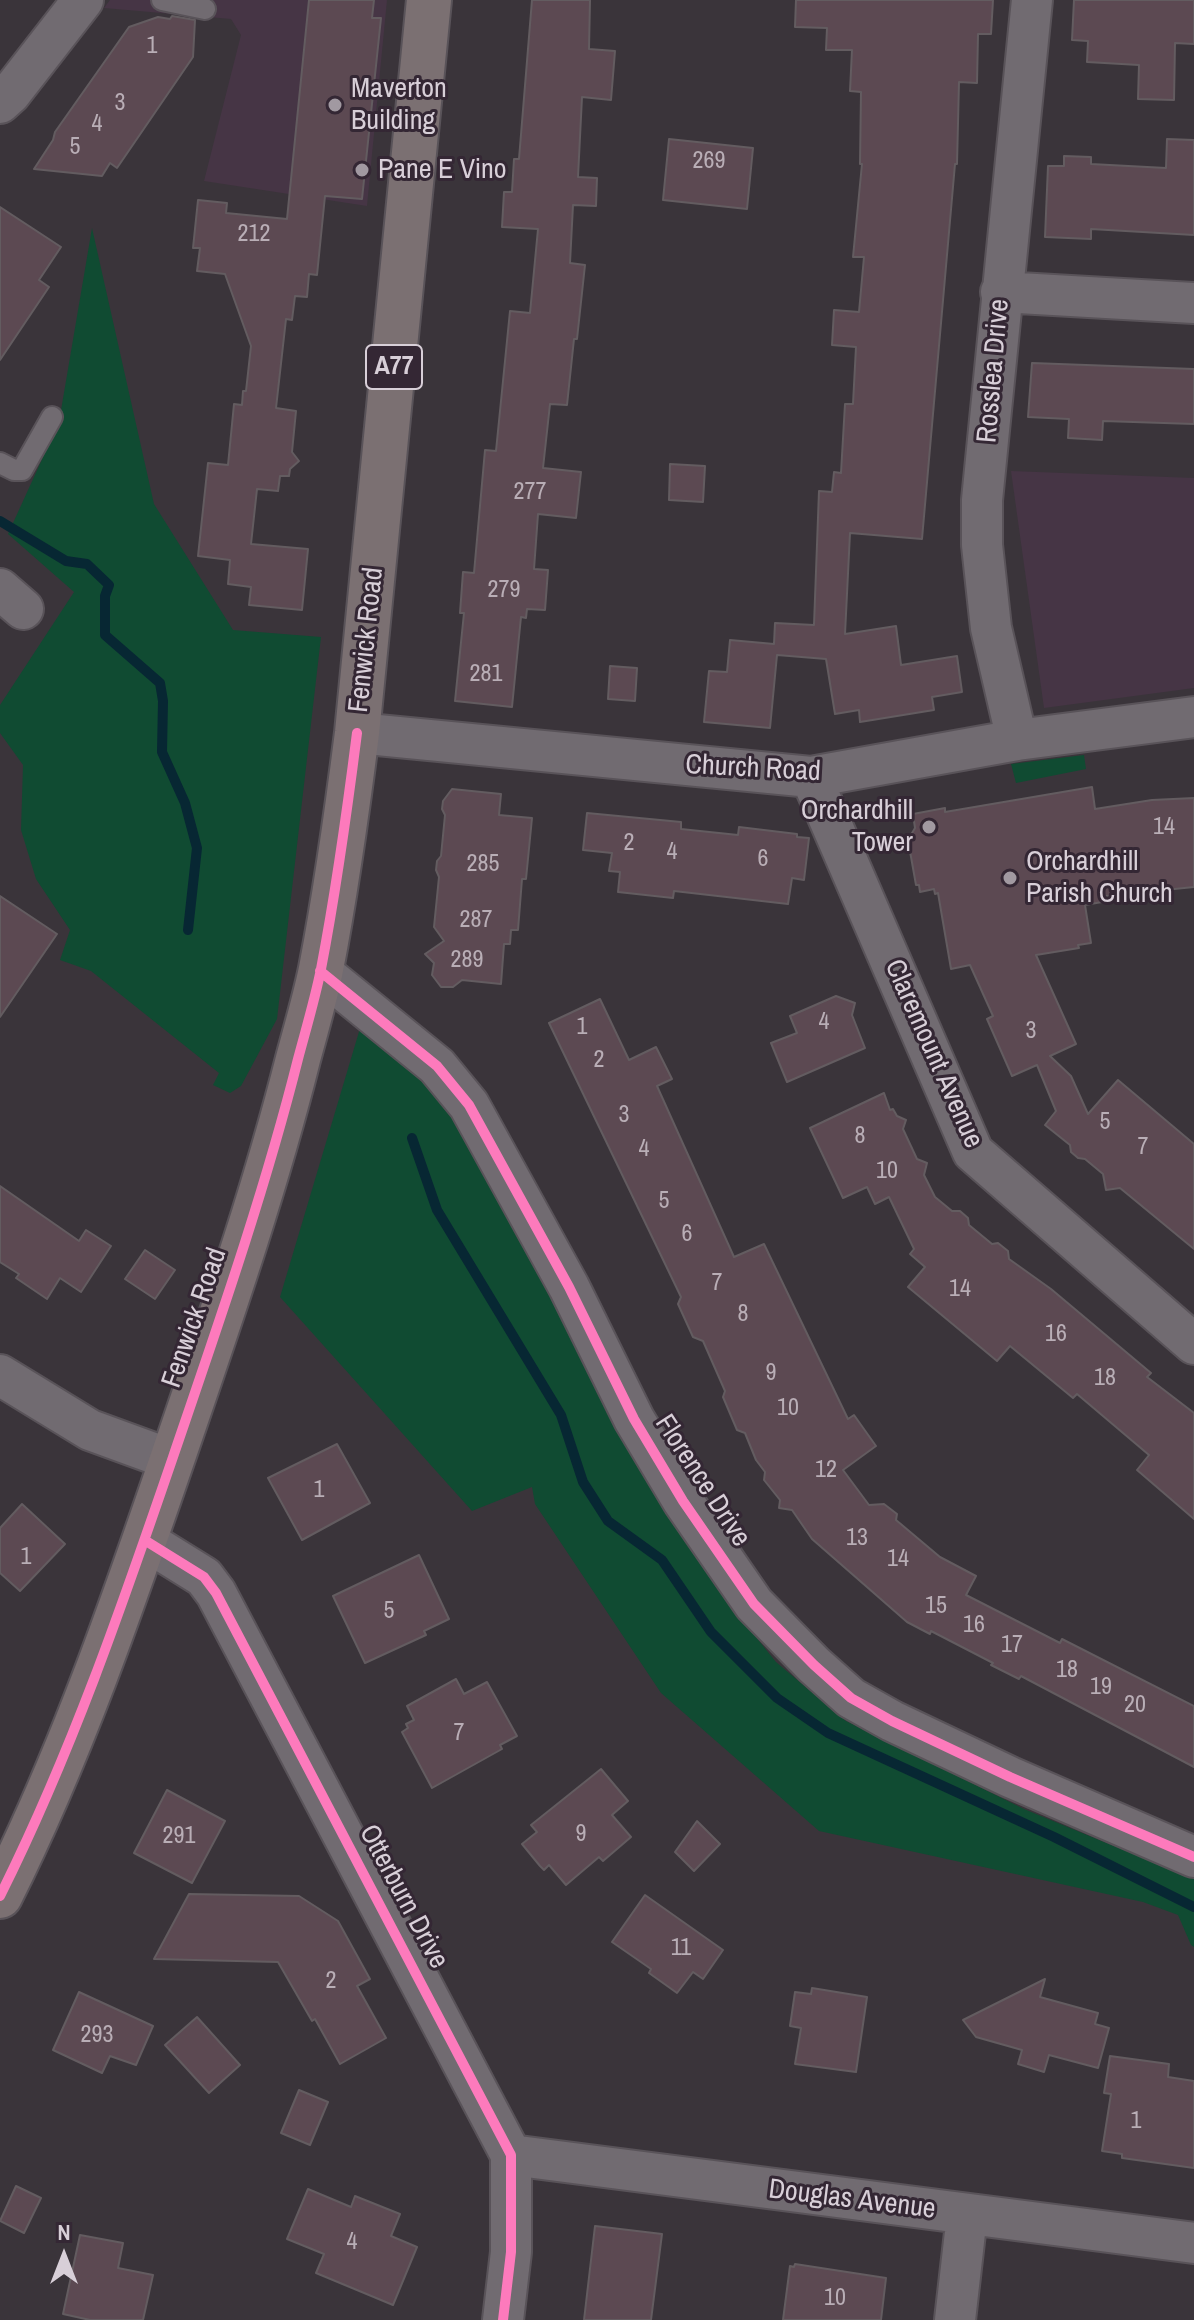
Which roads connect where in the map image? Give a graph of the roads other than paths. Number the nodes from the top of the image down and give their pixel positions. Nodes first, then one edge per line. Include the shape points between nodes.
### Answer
1 (83, 0) edge
2 (162, 0) edge
3 (429, 0) edge
4 (1032, 0) edge
5 (205, 9) dead end
6 (0, 103) edge
7 (1001, 292) junction
8 (1194, 303) edge
9 (52, 417) dead end
10 (0, 463) edge
11 (1194, 717) edge
12 (357, 733) junction
13 (1017, 740) junction
14 (811, 777) junction
15 (320, 971) junction
16 (1194, 1344) edge
17 (0, 1375) edge
18 (172, 1460) junction
19 (146, 1541) junction
20 (1194, 1857) edge
21 (0, 1896) edge
22 (511, 2155) junction
23 (967, 2215) junction
24 (1194, 2243) edge
25 (503, 2320) edge
26 (955, 2320) edge

1 - 6 street
2 - 5 lane
3 - 12 main road, Fenwick Road / A77
4 - 7 street, Rosslea Drive
7 - 8 street
7 - 13 street, Rosslea Drive via 982,545 991,628
9 - 10 lane via 22,470
11 - 13 street, Church Road
12 - 14 street, Church Road
12 - 15 main road, Fenwick Road / A77
13 - 14 street, Church Road
14 - 16 street, Claremount Avenue via 973,1152
15 - 18 main road, Fenwick Road / A77 via 270,1167
15 - 20 street, Florence Drive via 437,1066 469,1105 634,1419 683,1501 754,1604 804,1655 851,1698 892,1721
17 - 18 street via 90,1430
18 - 19 main road, Fenwick Road / A77
19 - 21 main road, Fenwick Road / A77 via 86,1706
19 - 22 street, Otterburn Drive via 204,1577 216,1593
22 - 23 street, Douglas Avenue
22 - 25 street, Otterburn Drive via 511,2252
23 - 24 street, Douglas Avenue
23 - 26 street

